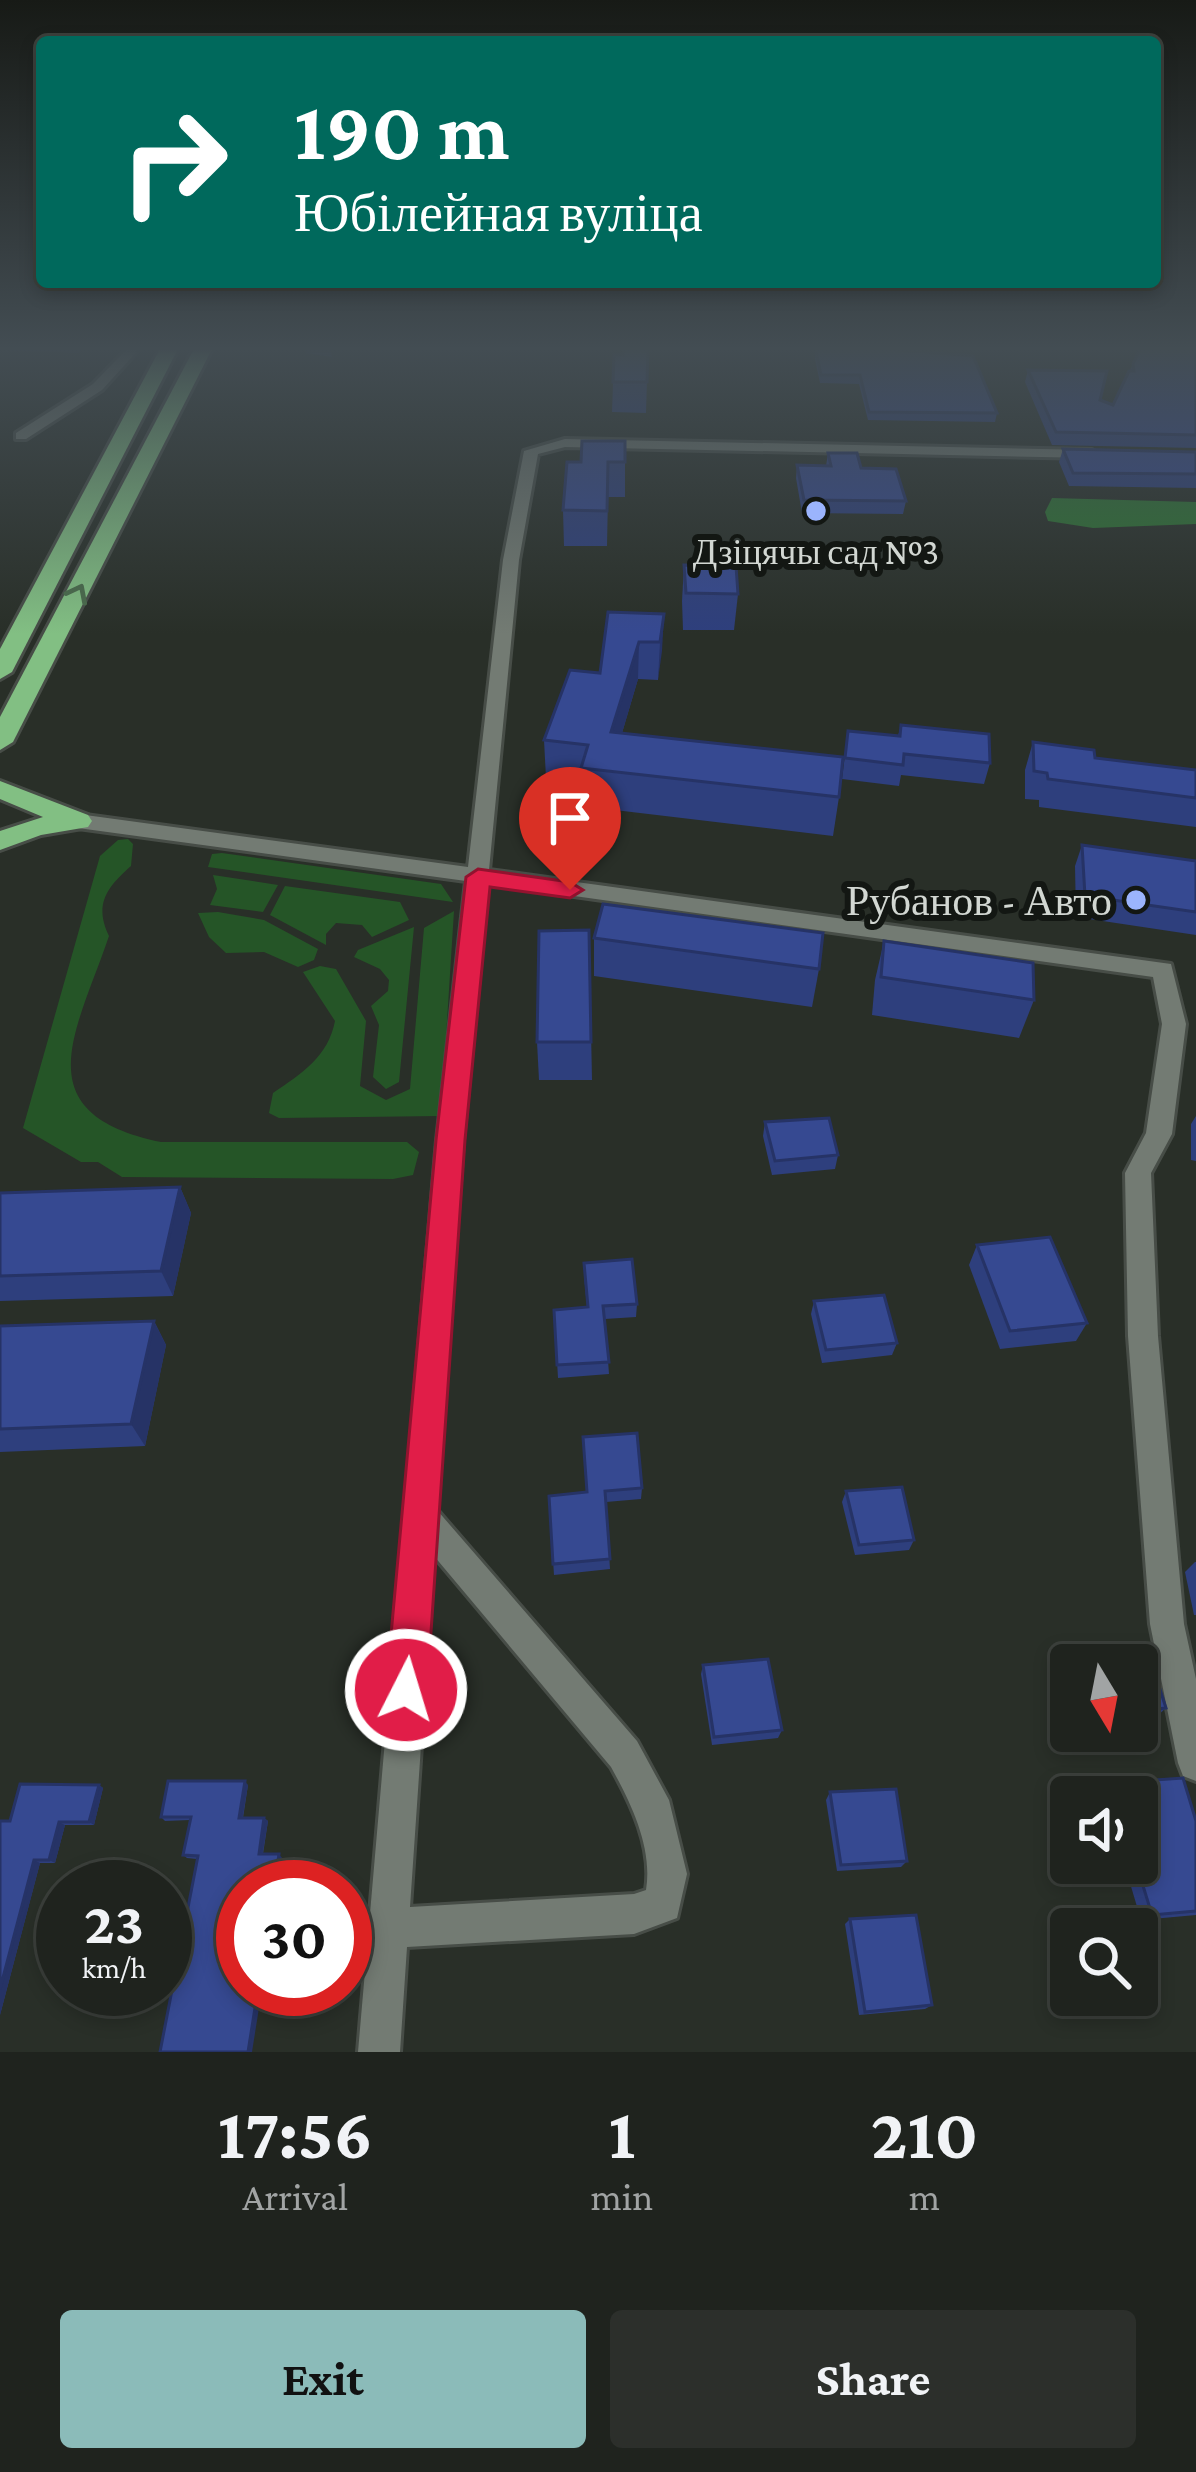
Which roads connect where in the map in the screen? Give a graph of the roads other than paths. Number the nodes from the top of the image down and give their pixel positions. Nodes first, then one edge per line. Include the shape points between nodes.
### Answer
1 (120, 443) edge
2 (155, 443) edge
3 (1102, 454) edge
4 (0, 672) edge
5 (0, 742) edge
6 (0, 789) edge
7 (79, 821) junction
8 (0, 841) edge
9 (478, 877) junction
10 (422, 1517) junction
11 (1196, 1763) edge
12 (388, 1928) junction
13 (379, 2052) edge

1 - 4 highway
5 -> 2 highway
3 - 9 street via 565,443 531,452
6 - 7 highway
7 - 8 highway
7 - 9 street
9 - 10 street
9 - 11 street via 1163,970 1174,1024 1160,1134 1138,1173 1144,1336 1167,1624
10 - 12 street
10 - 12 street via 624,1754 650,1801 668,1874 663,1904 634,1914
12 - 13 street

